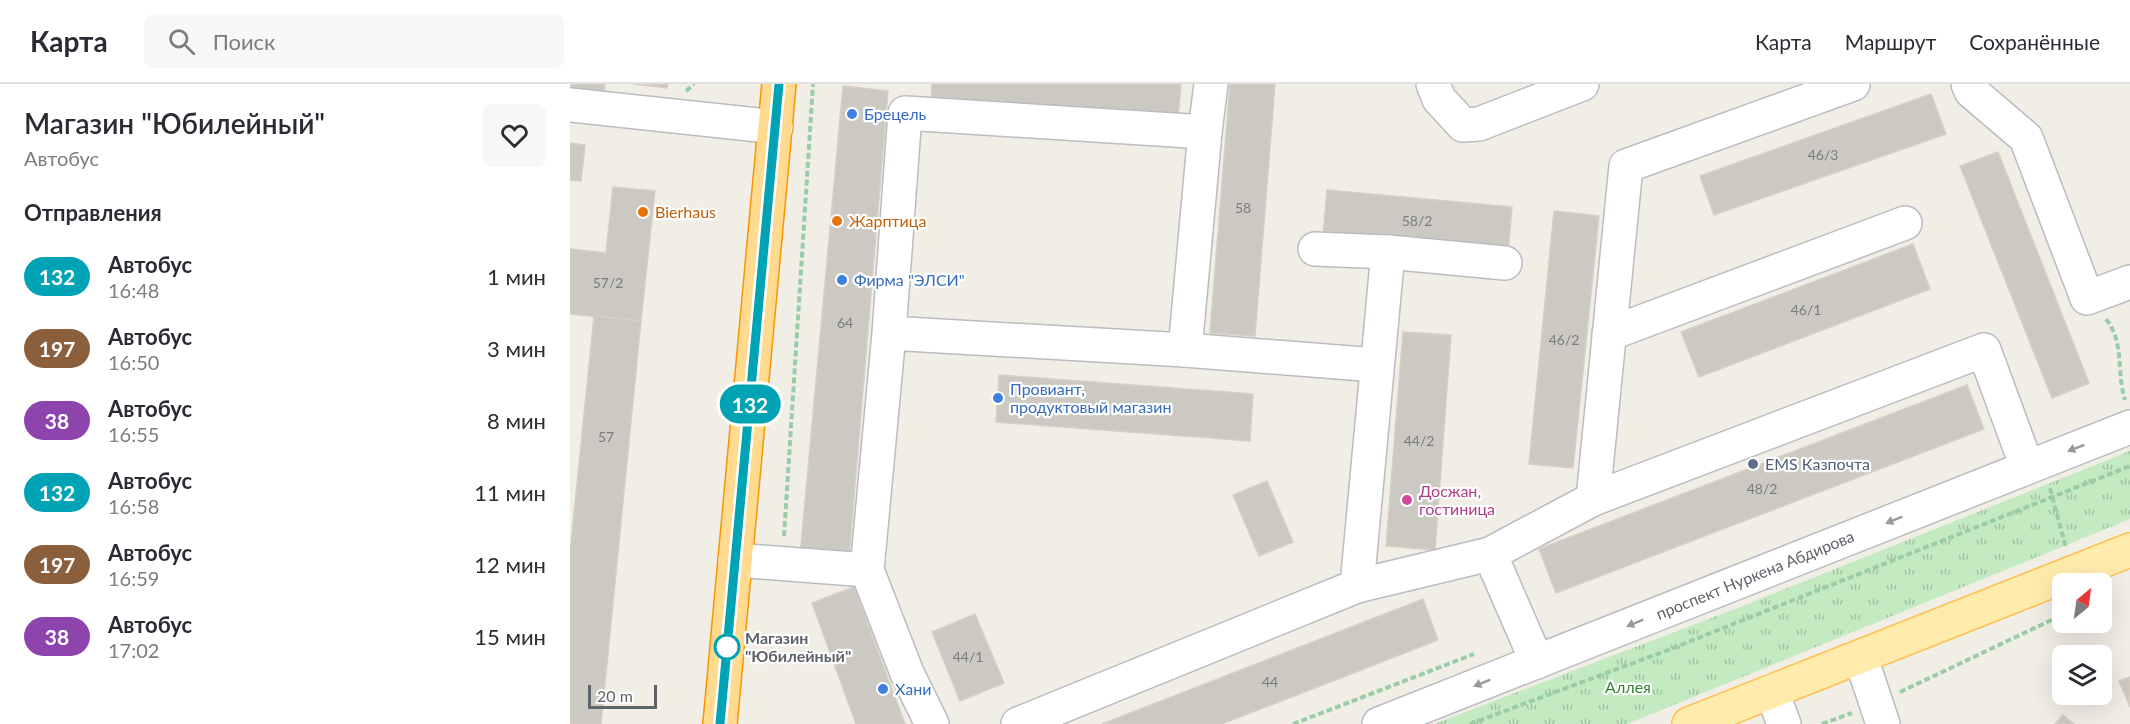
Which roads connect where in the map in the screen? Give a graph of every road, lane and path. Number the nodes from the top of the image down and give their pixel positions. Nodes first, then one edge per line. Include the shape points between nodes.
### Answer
1 (779, 84) edge
2 (813, 84) edge
3 (1211, 84) edge
4 (1433, 84) edge
5 (1582, 84) edge
6 (1853, 84) edge
7 (1980, 86) edge
8 (1797, 93) edge
9 (570, 105) edge
10 (776, 127) junction
11 (1205, 132) junction
12 (1905, 222) dead end
13 (1315, 249) dead end
14 (1388, 252) junction
15 (1504, 263) dead end
16 (2130, 282) edge
17 (2087, 298) junction
18 (889, 333) junction
19 (1609, 334) junction
20 (1185, 350) junction
21 (1377, 365) junction
22 (2127, 413) edge
23 (2035, 464) junction
24 (2130, 466) edge
25 (2052, 497) junction
26 (1593, 499) junction
27 (2130, 550) edge
28 (2067, 552) dead end
29 (1490, 554) junction
30 (735, 560) junction
31 (782, 565) junction
32 (867, 570) junction
33 (1357, 586) junction
34 (2052, 620) edge
35 (1861, 658) junction
36 (1537, 662) junction
37 (1772, 692) junction
38 (1880, 714) edge
39 (720, 724) edge
40 (932, 724) edge
41 (1018, 724) edge
42 (1379, 724) edge
43 (1470, 724) edge
44 (1689, 724) edge
45 (1784, 724) edge

1 - 10 highway
2 - 31 path
3 - 11 street
4 - 5 street via 1439,99 1463,125 1479,124
6 - 8 street
7 - 17 street via 2026,138
8 - 19 street via 1626,166
9 - 10 street
10 - 30 highway
11 - 18 street via 905,113
11 - 20 street
12 - 19 street
13 - 14 street
14 - 15 street
14 - 21 street
16 - 17 street
17 - 22 path via 2113,327
18 - 20 street
18 - 32 street
19 - 26 street
20 - 21 street
21 - 33 street
22 -> 23 street, проспект Нуркена Абдирова
23 - 25 path
23 - 26 street via 1984,350
23 -> 36 street, проспект Нуркена Абдирова
24 - 25 path
25 - 28 path
25 - 43 path via 1668,650
26 - 29 street
27 - 35 main road
29 - 33 street
29 - 36 street
30 - 31 street
30 - 39 highway
31 - 32 street
32 - 40 street via 907,673
33 - 41 street
34 - 38 path
35 - 37 main road
35 - 38 street
36 -> 42 street, проспект Нуркена Абдирова
37 - 44 main road
37 - 45 street

